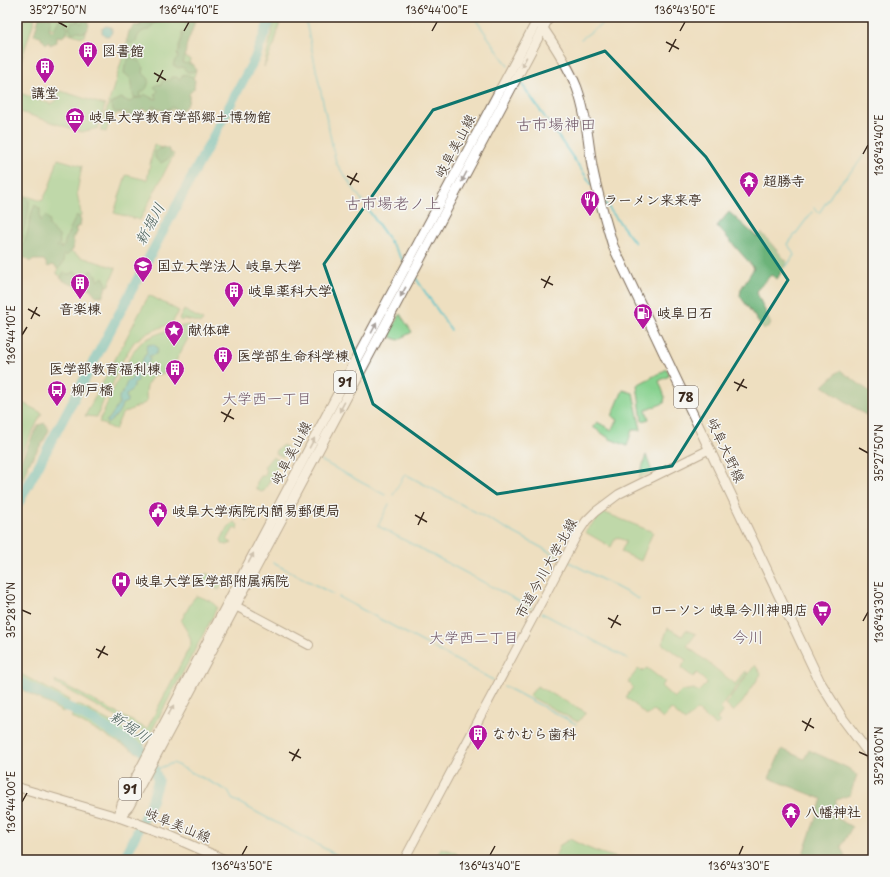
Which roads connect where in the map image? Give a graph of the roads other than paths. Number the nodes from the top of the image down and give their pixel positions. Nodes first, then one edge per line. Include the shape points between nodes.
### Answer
1 (549, 17) edge
2 (537, 18) edge
3 (543, 28) junction
4 (710, 449) junction
5 (232, 604) junction
6 (309, 645) dead end
7 (873, 759) edge
8 (17, 787) edge
9 (119, 817) junction
10 (225, 860) edge
11 (404, 860) edge

1 - 3 main road
2 - 3 main road, 岐阜大野線 / 78
5 -> 2 main road, 岐阜美山線 / 91
3 - 4 main road, 岐阜大野線 / 78 via 568,69 580,99 592,167 613,246
3 -> 5 main road, 岐阜美山線 / 91
4 - 7 main road, 岐阜大野線 / 78 via 820,682 843,719
4 - 11 street, 市道今川大学北線 via 619,494 586,522
5 - 6 street
5 - 9 main road, 岐阜美山線 / 91 via 145,767 128,806
8 - 9 street
9 - 10 main road, 岐阜美山線 / 91

